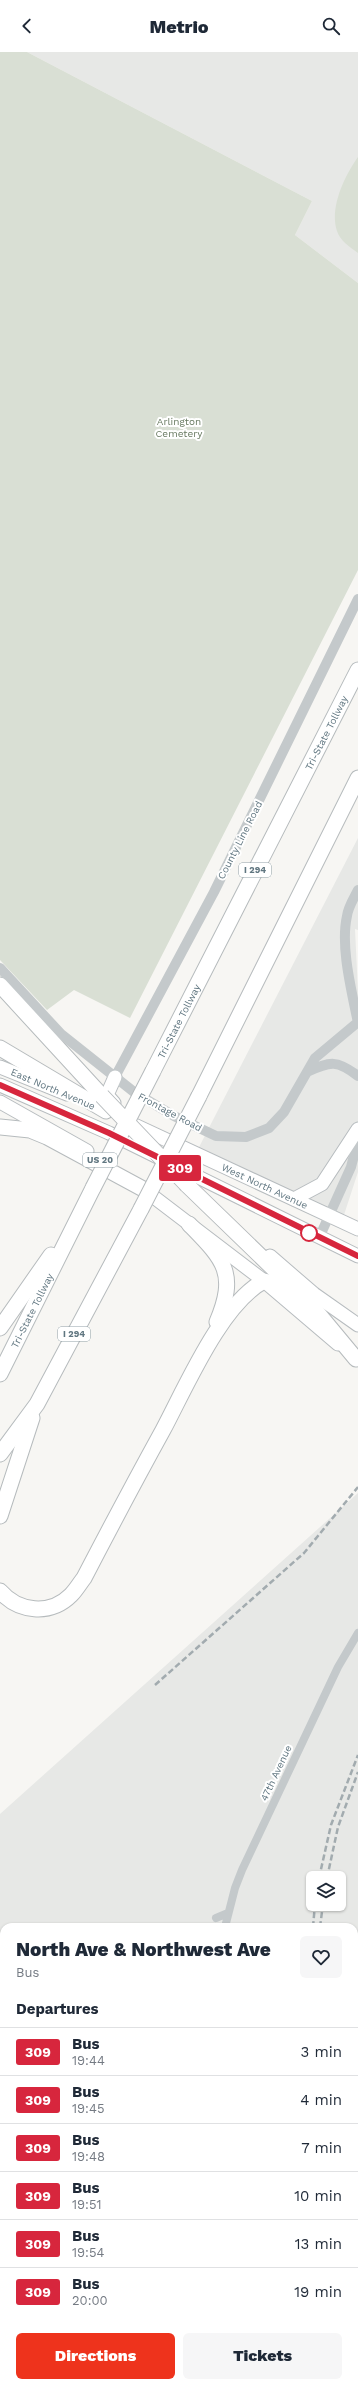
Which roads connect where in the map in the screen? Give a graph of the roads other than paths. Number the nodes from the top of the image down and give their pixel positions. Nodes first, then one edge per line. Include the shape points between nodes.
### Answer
1 (358, 599) edge
2 (358, 670) edge
3 (358, 778) edge
4 (358, 890) edge
5 (0, 968) edge
6 (0, 985) edge
7 (358, 1022) edge
8 (0, 1048) edge
9 (0, 1066) edge
10 (307, 1072) junction
11 (358, 1076) edge
12 (115, 1077) junction
13 (0, 1085) edge
14 (0, 1102) edge
15 (107, 1104) junction
16 (0, 1127) edge
17 (358, 1129) edge
18 (358, 1140) edge
19 (188, 1182) junction
20 (145, 1190) junction
21 (294, 1199) junction
22 (330, 1216) junction
23 (77, 1220) junction
24 (189, 1224) junction
25 (358, 1229) edge
26 (319, 1238) junction
27 (358, 1256) edge
28 (264, 1281) junction
29 (298, 1292) junction
30 (358, 1325) edge
31 (0, 1328) edge
32 (207, 1347) junction
33 (357, 1360) edge
34 (0, 1374) edge
35 (37, 1404) junction
36 (0, 1454) edge
37 (0, 1516) edge
38 (0, 1591) edge
39 (358, 1633) edge
40 (228, 1913) junction
41 (216, 1918) dead end
42 (226, 1923) edge

1 - 12 street, County Line Road via 221,878
2 - 23 highway, Tri-State Tollway / I 294, bridge
3 - 35 highway, I 294, bridge via 142,1209
4 - 7 street via 348,911 345,934 350,982
5 - 12 street, Frontage Road via 61,1034
6 - 15 highway, US 20
7 - 10 street, Frontage Road via 315,1058
8 - 15 highway
9 - 15 main road, East North Avenue
10 - 11 street via 328,1063 343,1065
10 - 12 street, Frontage Road via 284,1112 269,1128 246,1137 216,1136 174,1116 134,1092
12 - 15 main road via 107,1095
13 - 26 main road, East North Avenue via 97,1127
14 - 20 main road, US 20 via 66,1138
15 - 19 highway, US 20, bridge
15 - 21 main road, West North Avenue
16 - 20 highway via 30,1130 47,1137
17 - 21 main road via 322,1184
18 - 22 street
19 - 29 highway, US 20
19 - 30 main road via 314,1294
20 - 24 main road, US 20
21 - 22 main road, West North Avenue
22 - 25 main road, West North Avenue
22 - 26 street
23 - 31 highway
23 - 34 highway, Tri-State Tollway / I 294
24 - 28 main road, US 20
24 - 32 highway via 219,1256 226,1272 225,1298
26 - 27 main road
28 - 29 highway via 284,1284
28 - 32 highway via 244,1294
28 - 33 main road, US 20
29 - 33 highway, US 20
32 - 38 highway via 84,1578 70,1596 42,1610 28,1609
35 - 36 highway, I 294
35 - 37 highway
39 - 40 street, 47th Avenue via 338,1667 242,1870
40 - 41 street
40 - 42 street, 47th Avenue

